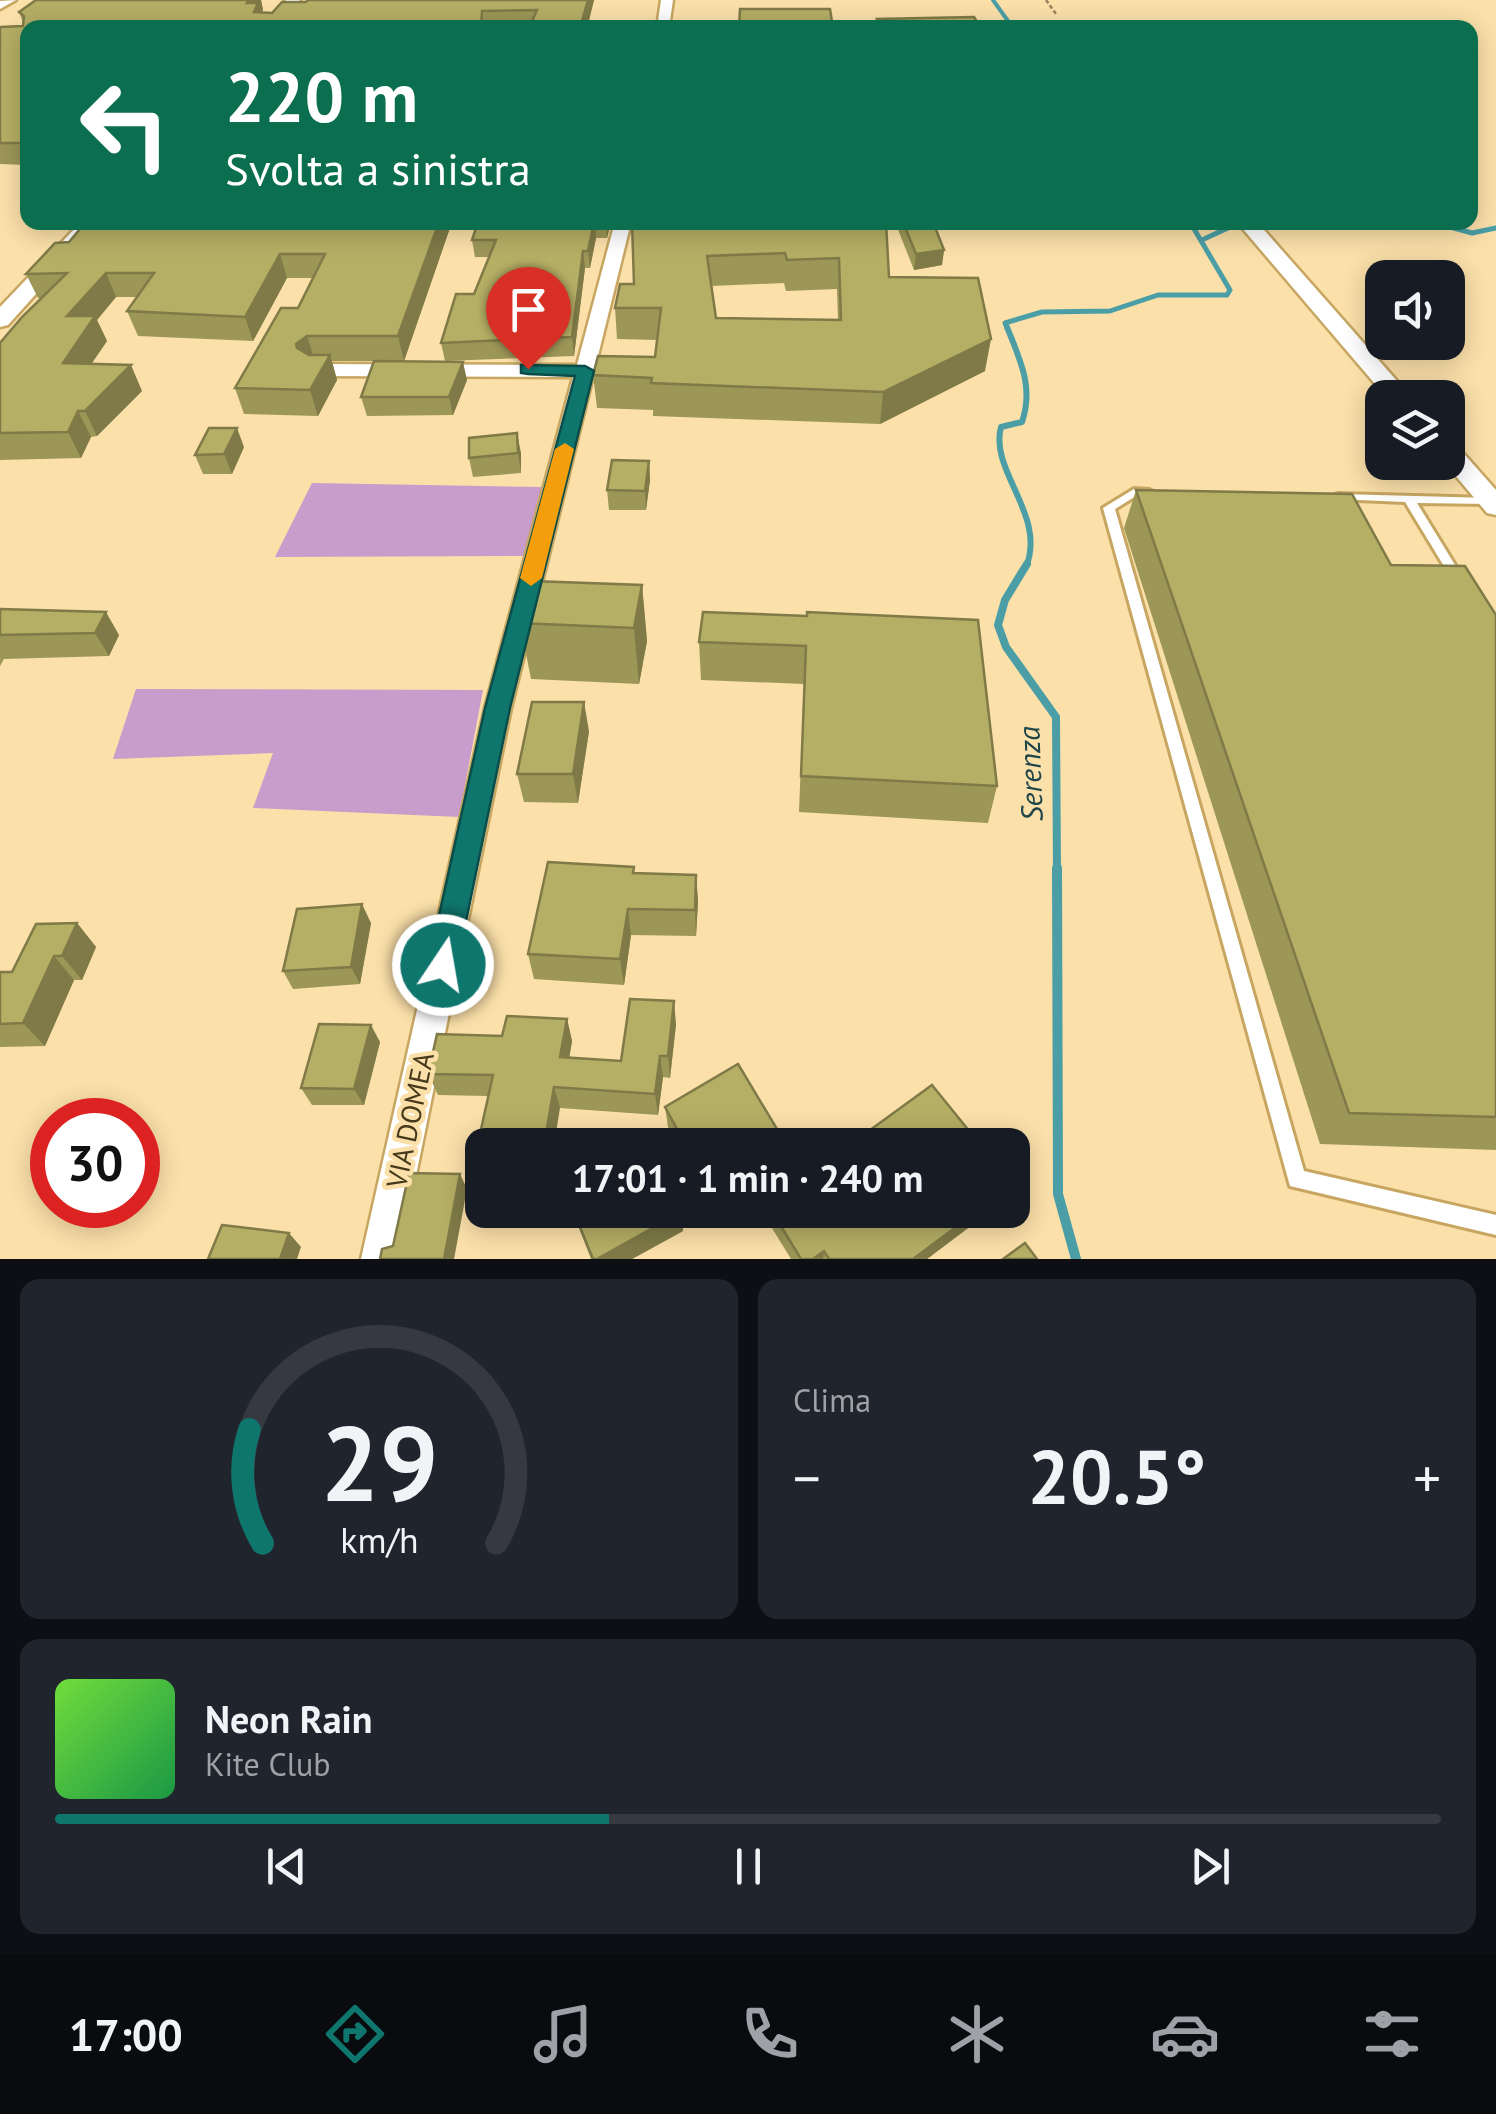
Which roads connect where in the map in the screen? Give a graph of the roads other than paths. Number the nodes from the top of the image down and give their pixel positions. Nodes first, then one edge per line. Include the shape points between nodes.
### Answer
1 (10, 0) edge
2 (293, 0) edge
3 (0, 6) edge
4 (276, 20) edge
5 (84, 230) edge
6 (622, 230) edge
7 (1253, 230) edge
8 (0, 320) edge
9 (317, 370) edge
10 (585, 371) junction
11 (1384, 380) edge
12 (1465, 471) edge
13 (1173, 494) edge
14 (1330, 497) edge
15 (1409, 499) junction
16 (1494, 504) edge
17 (1467, 595) edge
18 (1496, 1225) edge
19 (380, 1259) edge

1 - 3 street
2 - 4 street
5 - 8 street
6 - 10 street, VIA DOMEA
7 - 11 street
9 - 10 street
10 - 19 street, VIA DOMEA via 498,708
12 - 16 street
13 - 18 lane via 1134,492 1109,508 1298,1179
14 - 15 lane
15 - 16 lane
15 - 17 lane

